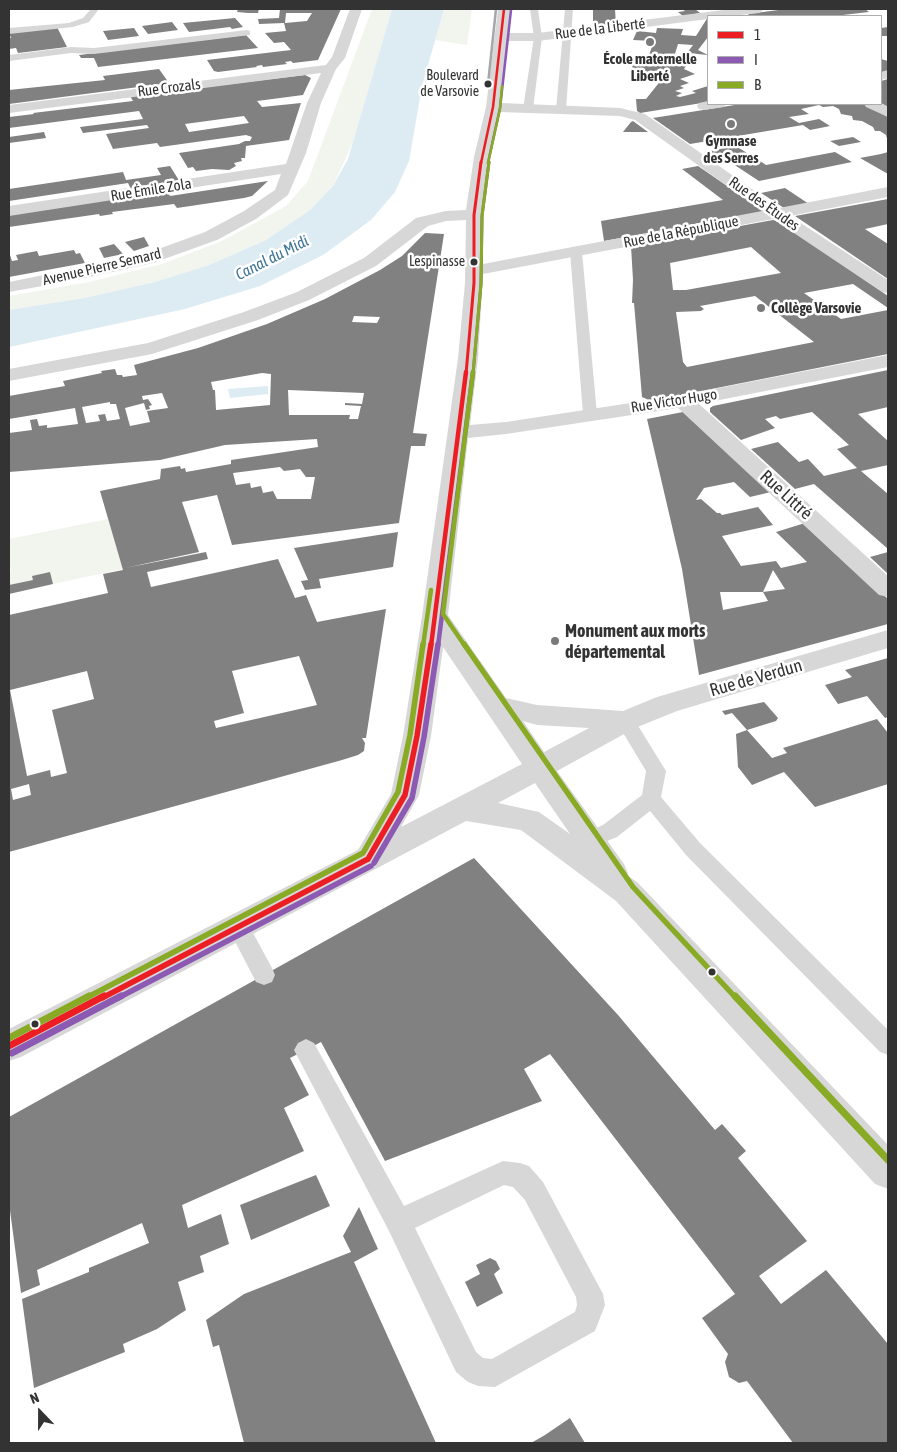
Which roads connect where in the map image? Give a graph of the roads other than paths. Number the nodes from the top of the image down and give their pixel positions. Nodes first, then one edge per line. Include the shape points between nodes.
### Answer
1 (95, 9) edge
2 (356, 9) edge
3 (504, 9) edge
4 (534, 9) edge
5 (569, 9) edge
6 (759, 9) edge
7 (707, 13) edge
8 (70, 25) junction
9 (9, 31) edge
10 (247, 33) dead end
11 (568, 33) junction
12 (76, 37) dead end
13 (500, 37) junction
14 (538, 37) junction
15 (9, 58) edge
16 (330, 68) junction
17 (712, 105) edge
18 (873, 105) edge
19 (704, 106) dead end
20 (493, 107) junction
21 (9, 109) edge
22 (528, 109) junction
23 (561, 110) junction
24 (888, 113) edge
25 (292, 168) junction
26 (888, 192) edge
27 (9, 211) edge
28 (777, 214) junction
29 (474, 215) junction
30 (576, 252) junction
31 (474, 270) junction
32 (9, 286) edge
33 (888, 288) edge
34 (888, 362) edge
35 (9, 375) edge
36 (683, 401) junction
37 (590, 414) junction
38 (459, 432) junction
39 (888, 589) edge
40 (435, 616) junction
41 (888, 639) edge
42 (498, 706) junction
43 (625, 721) junction
44 (540, 766) junction
45 (651, 799) junction
46 (462, 809) junction
47 (590, 840) junction
48 (368, 859) junction
49 (627, 892) junction
50 (238, 926) junction
51 (264, 975) dead end
52 (9, 1046) edge
53 (888, 1046) edge
54 (306, 1050) dead end
55 (888, 1169) edge
56 (398, 1222) junction

1 - 8 lane via 86,20
2 - 16 street, Avenue Pierre Semard via 338,58
3 - 13 street
4 - 14 lane
5 - 11 lane
6 - 7 street, Rue de la Liberté
7 - 11 street, Rue de la Liberté
8 - 9 lane
8 - 12 lane
10 - 15 lane
11 - 14 street, Rue de la Liberté
11 - 23 lane
13 - 14 street, Rue de la Liberté
13 - 20 street
14 - 22 lane
16 - 21 street, Rue Crozals
16 - 25 street, Avenue Pierre Semard via 314,103
17 - 19 street
18 - 24 street
20 - 22 street, Rue des Études
20 - 29 street
22 - 23 street, Rue des Études
23 - 28 street, Rue des Études via 620,112 640,117
25 - 27 street, Rue Émile Zola
25 - 32 street, Avenue Pierre Semard via 282,192 250,215 211,236 147,259
26 - 28 street, Rue de la République
28 - 30 street, Rue de la République
28 - 33 street, Rue des Études
29 - 31 street
29 - 35 street via 446,216 422,222 370,262 303,296 250,316 152,348
30 - 31 street, Rue de la République
30 - 37 lane
31 - 38 street
34 - 36 street, Rue Victor Hugo
36 - 37 street, Rue Victor Hugo
36 - 39 street, Rue Littré
37 - 38 street, Rue Victor Hugo
38 - 40 street
40 - 42 street
40 - 48 street via 405,794
41 - 43 street, Rue de Verdun via 667,704
42 - 43 street, Rue de Verdun via 536,715
42 - 44 street
43 - 44 street, Rue de Verdun
43 - 45 lane via 656,771
44 - 46 street, Rue de Verdun
44 - 47 street
45 - 47 lane via 610,831
45 - 53 lane via 693,849
46 - 48 street, Rue de Verdun
46 - 49 street via 529,820
47 - 49 street
48 - 50 street, Rue de Verdun
49 - 55 street
50 - 51 lane
50 - 52 street, Rue de Verdun
54 - 56 lane
56 - 56 lane via 503,1173 520,1175 534,1191 589,1294 591,1305 585,1321 495,1374 478,1372 466,1362

